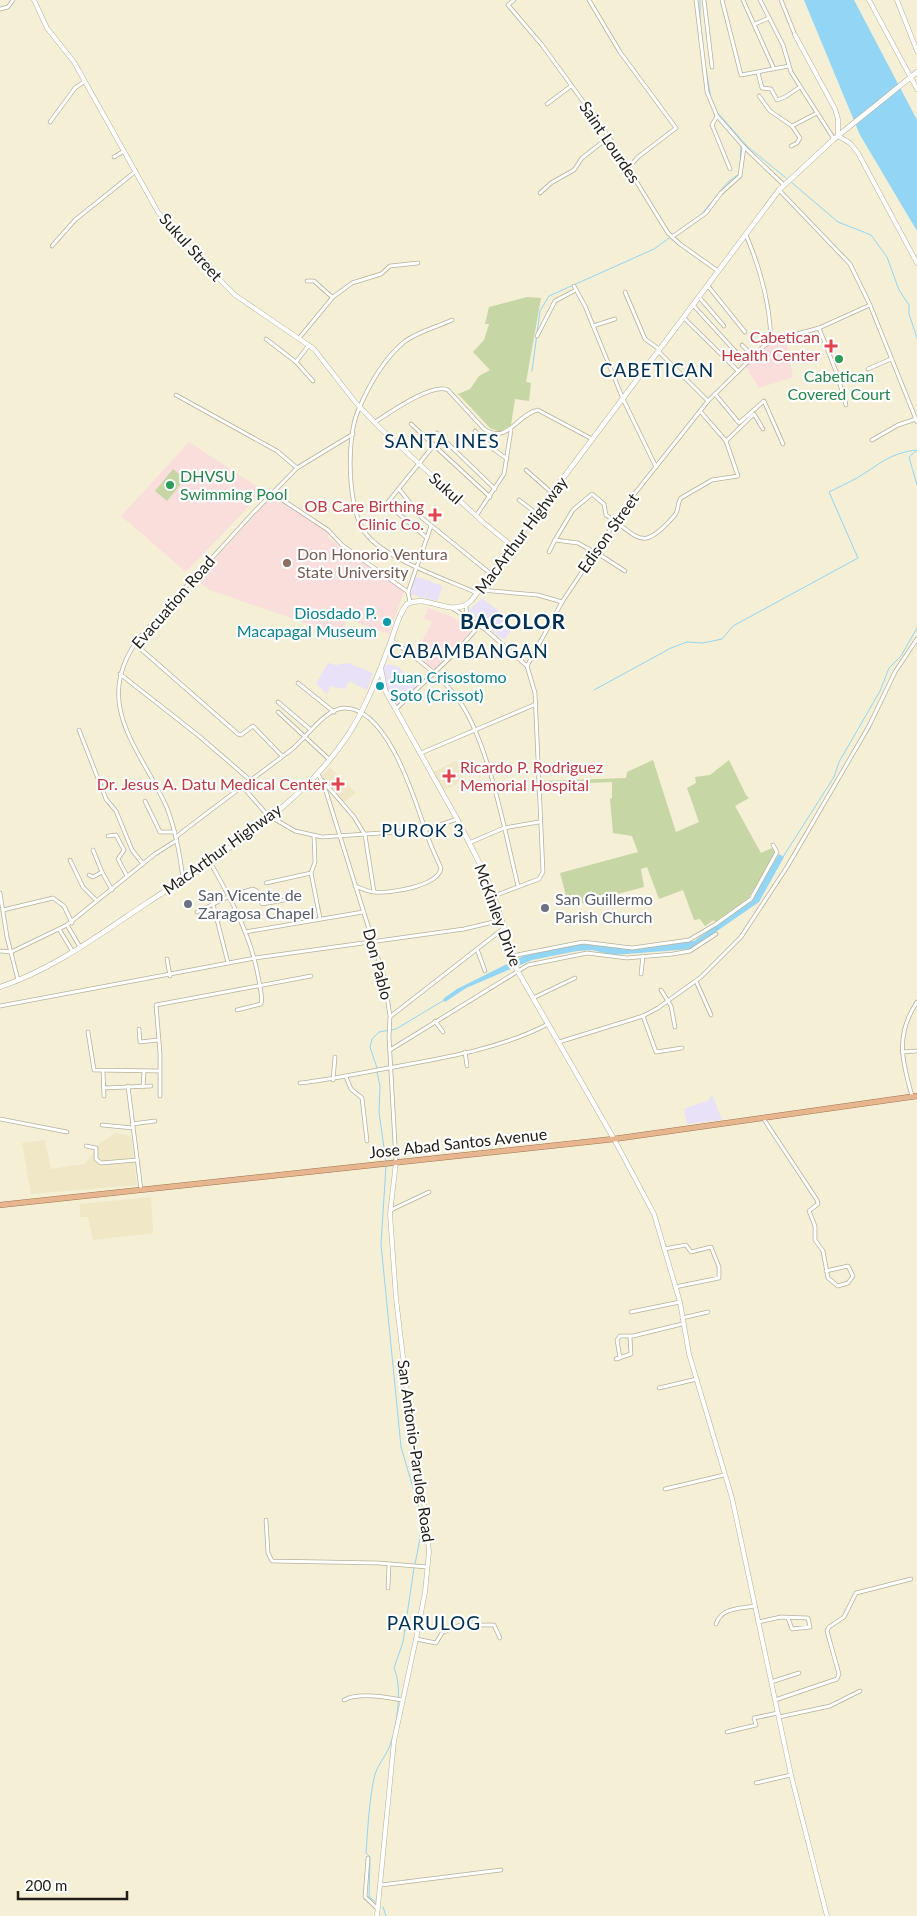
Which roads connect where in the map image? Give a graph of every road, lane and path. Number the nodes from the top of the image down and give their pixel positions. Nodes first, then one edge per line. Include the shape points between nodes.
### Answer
1 (13, 0) edge
2 (34, 0) edge
3 (514, 0) edge
4 (589, 0) edge
5 (696, 0) edge
6 (704, 0) edge
7 (722, 0) edge
8 (743, 0) edge
9 (760, 0) edge
10 (781, 0) edge
11 (869, 0) edge
12 (898, 0) edge
13 (0, 9) edge
14 (769, 18) junction
15 (755, 24) junction
16 (795, 35) joint
17 (917, 51) edge
18 (789, 66) junction
19 (712, 67) dead end
20 (774, 69) junction
21 (917, 72) edge
22 (758, 73) junction
23 (910, 76) junction
24 (86, 81) junction
25 (571, 86) junction
26 (800, 87) junction
27 (917, 89) edge
28 (759, 96) dead end
29 (547, 104) dead end
30 (816, 114) junction
31 (717, 116) junction
32 (50, 122) dead end
33 (792, 126) junction
34 (838, 136) junction
35 (609, 137) junction
36 (743, 146) junction
37 (791, 146) dead end
38 (124, 150) junction
39 (114, 157) dead end
40 (629, 167) junction
41 (730, 169) dead end
42 (136, 171) junction
43 (784, 185) junction
44 (779, 190) junction
45 (540, 193) dead end
46 (746, 235) junction
47 (670, 236) junction
48 (52, 246) dead end
49 (418, 263) dead end
50 (917, 263) edge
51 (719, 271) junction
52 (307, 282) dead end
53 (708, 286) junction
54 (624, 292) dead end
55 (333, 297) junction
56 (699, 297) junction
57 (693, 305) junction
58 (870, 305) junction
59 (684, 318) junction
60 (615, 319) dead end
61 (452, 320) dead end
62 (593, 326) junction
63 (724, 326) dead end
64 (819, 328) junction
65 (744, 332) dead end
66 (537, 336) dead end
67 (300, 338) junction
68 (266, 339) dead end
69 (771, 341) junction
70 (742, 344) dead end
71 (309, 345) junction
72 (659, 350) junction
73 (753, 356) junction
74 (890, 359) junction
75 (296, 362) junction
76 (746, 363) junction
77 (868, 369) dead end
78 (738, 372) junction
79 (313, 381) dead end
80 (715, 394) junction
81 (176, 395) dead end
82 (622, 399) junction
83 (708, 401) junction
84 (846, 405) dead end
85 (360, 407) junction
86 (700, 411) junction
87 (916, 421) edge
88 (375, 422) junction
89 (411, 424) dead end
90 (763, 429) dead end
91 (511, 430) junction
92 (475, 431) dead end
93 (437, 432) dead end
94 (353, 434) junction
95 (592, 439) junction
96 (872, 440) dead end
97 (726, 441) junction
98 (783, 444) dead end
99 (434, 445) junction
100 (507, 459) junction
101 (419, 464) junction
102 (656, 467) junction
103 (297, 468) junction
104 (526, 470) dead end
105 (399, 489) junction
106 (495, 489) junction
107 (272, 493) junction
108 (552, 493) junction
109 (490, 497) junction
110 (519, 500) dead end
111 (536, 514) junction
112 (476, 516) junction
113 (615, 521) junction
114 (432, 526) junction
115 (427, 538) junction
116 (555, 540) junction
117 (512, 546) junction
118 (594, 551) junction
119 (549, 552) dead end
120 (417, 566) junction
121 (625, 571) dead end
122 (491, 574) junction
123 (479, 591) junction
124 (408, 592) junction
125 (410, 602) junction
126 (562, 602) junction
127 (466, 605) junction
128 (452, 608) junction
129 (467, 618) junction
130 (479, 626) junction
131 (917, 639) edge
132 (391, 640) junction
133 (134, 644) junction
134 (527, 666) junction
135 (381, 668) junction
136 (435, 673) junction
137 (120, 674) junction
138 (298, 683) dead end
139 (385, 690) junction
140 (371, 693) junction
141 (278, 702) dead end
142 (536, 704) junction
143 (396, 709) junction
144 (278, 712) dead end
145 (334, 712) junction
146 (360, 714) junction
147 (79, 730) dead end
148 (311, 730) junction
149 (474, 730) junction
150 (305, 737) junction
151 (421, 754) junction
152 (282, 756) junction
153 (330, 760) junction
154 (317, 773) junction
155 (321, 779) junction
156 (250, 780) junction
157 (243, 787) junction
158 (145, 800) dead end
159 (270, 817) junction
160 (457, 819) junction
161 (539, 822) junction
162 (504, 828) junction
163 (425, 830) junction
164 (175, 832) junction
165 (365, 835) junction
166 (108, 836) dead end
167 (340, 836) junction
168 (314, 837) junction
169 (177, 839) junction
170 (469, 843) junction
171 (773, 845) dead end
172 (93, 850) dead end
173 (70, 860) dead end
174 (210, 862) junction
175 (142, 864) junction
176 (102, 872) junction
177 (311, 873) junction
178 (89, 876) dead end
179 (127, 876) junction
180 (184, 879) junction
181 (266, 883) dead end
182 (355, 886) junction
183 (518, 886) junction
184 (112, 890) junction
185 (374, 892) junction
186 (0, 893) edge
187 (230, 896) junction
188 (494, 896) junction
189 (96, 900) junction
190 (285, 900) dead end
191 (214, 904) junction
192 (3, 910) junction
193 (197, 912) dead end
194 (363, 912) junction
195 (320, 918) junction
196 (502, 920) junction
197 (72, 923) junction
198 (67, 925) junction
199 (504, 928) junction
200 (59, 929) junction
201 (246, 932) junction
202 (716, 934) dead end
203 (372, 940) junction
204 (80, 948) junction
205 (477, 949) junction
206 (0, 952) edge
207 (11, 952) junction
208 (73, 952) junction
209 (644, 956) junction
210 (255, 958) junction
211 (513, 958) junction
212 (167, 959) dead end
213 (228, 963) junction
214 (517, 969) junction
215 (485, 971) dead end
216 (642, 974) dead end
217 (170, 976) junction
218 (311, 976) dead end
219 (575, 978) dead end
220 (18, 980) junction
221 (696, 981) junction
222 (260, 985) junction
223 (0, 987) edge
224 (661, 990) dead end
225 (533, 998) junction
226 (668, 1001) junction
227 (917, 1002) edge
228 (0, 1006) edge
229 (237, 1010) dead end
230 (711, 1015) dead end
231 (390, 1016) junction
232 (643, 1016) junction
233 (435, 1021) junction
234 (548, 1024) junction
235 (675, 1027) dead end
236 (139, 1029) dead end
237 (88, 1032) dead end
238 (443, 1032) dead end
239 (158, 1040) junction
240 (559, 1042) junction
241 (682, 1048) dead end
242 (390, 1050) junction
243 (917, 1051) edge
244 (465, 1052) junction
245 (902, 1052) junction
246 (334, 1057) dead end
247 (467, 1066) dead end
248 (391, 1068) junction
249 (103, 1071) junction
250 (144, 1071) junction
251 (159, 1071) junction
252 (346, 1077) junction
253 (333, 1080) junction
254 (300, 1083) dead end
255 (128, 1086) junction
256 (151, 1086) dead end
257 (143, 1087) junction
258 (104, 1088) junction
259 (104, 1096) dead end
260 (160, 1096) dead end
261 (914, 1096) edge
262 (762, 1118) junction
263 (0, 1119) edge
264 (155, 1121) dead end
265 (102, 1125) dead end
266 (133, 1126) junction
267 (67, 1132) dead end
268 (614, 1139) junction
269 (367, 1141) dead end
270 (86, 1146) dead end
271 (137, 1160) junction
272 (394, 1163) junction
273 (141, 1190) junction
274 (429, 1192) dead end
275 (0, 1205) edge
276 (390, 1210) junction
277 (664, 1249) junction
278 (826, 1270) junction
279 (675, 1287) junction
280 (680, 1302) junction
281 (631, 1312) dead end
282 (708, 1312) dead end
283 (681, 1318) junction
284 (682, 1324) junction
285 (630, 1336) junction
286 (697, 1378) junction
287 (659, 1388) dead end
288 (724, 1475) junction
289 (665, 1489) dead end
290 (266, 1520) dead end
291 (389, 1564) junction
292 (427, 1567) junction
293 (910, 1579) dead end
294 (388, 1588) dead end
295 (754, 1606) junction
296 (788, 1618) junction
297 (758, 1622) junction
298 (716, 1624) dead end
299 (500, 1638) dead end
300 (416, 1639) junction
301 (799, 1673) dead end
302 (771, 1682) junction
303 (860, 1691) dead end
304 (344, 1700) dead end
305 (400, 1700) junction
306 (775, 1700) junction
307 (778, 1715) junction
308 (727, 1732) dead end
309 (791, 1775) junction
310 (756, 1783) dead end
311 (368, 1858) dead end
312 (501, 1870) dead end
313 (381, 1885) junction
314 (378, 1910) junction
315 (377, 1916) edge
316 (827, 1916) edge

1 - 13 street via 8,7
2 - 24 street, Sukul Street via 47,28 71,56
3 - 25 street, Saint Lourdes via 508,5
4 - 40 street via 626,60 676,128
5 - 31 street via 707,92
6 - 19 street
7 - 22 street via 739,73 744,76
8 - 15 street
9 - 14 street
10 - 16 street
11 - 23 street
12 - 17 street
14 - 15 street
14 - 18 street via 790,60
15 - 20 street
16 - 34 street via 835,109
18 - 20 street
18 - 26 street
20 - 22 street
21 - 23 main road, MacArthur Highway
22 - 26 street via 762,88 771,89 777,100
23 - 27 street
23 - 34 main road, MacArthur Highway
24 - 32 street via 75,88
24 - 38 street, Sukul Street
25 - 29 street
25 - 35 street, Saint Lourdes
26 - 30 street
28 - 33 street via 770,112
30 - 33 street
30 - 34 street
31 - 36 street
31 - 41 street via 712,125
33 - 37 street via 800,138
34 - 43 main road, MacArthur Highway
34 - 50 street via 858,153
35 - 40 street, Saint Lourdes
35 - 45 street via 582,158 574,170
36 - 43 street
36 - 47 street via 740,176 706,213
38 - 39 street
38 - 42 street, Sukul Street
40 - 47 street, Saint Lourdes
42 - 48 street via 75,220
42 - 67 street, Sukul Street via 168,225 210,271 244,301
43 - 44 main road, MacArthur Highway
44 - 46 main road, MacArthur Highway
44 - 58 street via 848,261
46 - 51 main road, MacArthur Highway
46 - 69 street via 770,308
47 - 51 street, Saint Lourdes
49 - 55 street via 390,266 381,274 352,283
51 - 53 main road, MacArthur Highway
52 - 55 street via 314,281
53 - 56 main road, MacArthur Highway
53 - 65 street
54 - 72 street via 645,339
55 - 67 street
56 - 57 main road, MacArthur Highway
56 - 63 street
57 - 59 main road, MacArthur Highway
57 - 76 street
58 - 64 street
58 - 74 street
59 - 72 main road, MacArthur Highway
59 - 78 street
60 - 62 street
61 - 85 street via 403,343 376,376
62 - 66 street via 575,288 555,301
62 - 82 street
64 - 69 street
64 - 84 street via 835,366
67 - 71 street, Sukul Street
68 - 75 street
69 - 73 street, Edison Street
70 - 73 street
71 - 75 street
71 - 85 street, Sukul Street via 324,359
72 - 82 main road, MacArthur Highway
72 - 83 street
73 - 76 street, Edison Street
74 - 77 street
74 - 87 street
75 - 79 street
76 - 78 street, Edison Street
78 - 80 street, Edison Street
80 - 83 street, Edison Street
80 - 98 street via 739,423 764,401
81 - 103 street via 277,451
82 - 95 main road, MacArthur Highway
82 - 102 street
83 - 86 street, Edison Street
85 - 88 street, Sukul
85 - 94 street
86 - 97 street
86 - 102 street, Edison Street
87 - 96 street via 898,425
88 - 91 street via 433,389 441,388 448,390 488,432 498,434
88 - 101 street, Sukul
89 - 99 street
90 - 97 street via 754,414
91 - 95 street via 538,410
91 - 100 street
92 - 100 street
93 - 106 street
94 - 103 street, Evacuation Road
94 - 120 street via 351,487 356,518 372,541 390,554
95 - 108 main road, MacArthur Highway
97 - 113 street via 738,476 715,479 682,498 676,514 646,539 637,537
99 - 101 street
99 - 109 street
100 - 106 street via 504,474
101 - 105 street
101 - 112 street, Sukul
102 - 113 street, Edison Street
103 - 107 street, Evacuation Road
104 - 108 street
105 - 114 street
105 - 115 street via 389,500 389,505
106 - 109 street
107 - 124 street via 328,530 342,545
107 - 133 street, Evacuation Road
108 - 111 main road, MacArthur Highway
109 - 112 street
110 - 111 street
111 - 117 main road, MacArthur Highway
112 - 117 street, Sukul
113 - 116 street via 605,513 604,504 592,494 573,510
113 - 118 street, Edison Street
114 - 115 street
114 - 122 street
115 - 120 street
116 - 118 street via 578,543
116 - 119 street
117 - 122 main road, MacArthur Highway
118 - 121 street
118 - 126 street, Edison Street
120 - 123 street
120 - 124 street
122 - 123 main road, MacArthur Highway
123 - 126 street via 538,595
123 - 127 main road, MacArthur Highway
124 - 125 street
125 - 128 main road, MacArthur Highway
125 - 132 main road, MacArthur Highway via 403,610
126 - 134 street, Edison Street
127 - 128 main road, MacArthur Highway
127 - 129 street
128 - 129 street
129 - 130 street
130 - 134 street
130 - 136 street
131 - 221 street via 895,672 861,741 755,918 726,955
132 - 135 main road, MacArthur Highway
132 - 136 street
133 - 137 street, Evacuation Road
133 - 152 street via 238,734 241,736 254,726
134 - 142 street
135 - 139 main road, McKinley Drive
135 - 140 main road, MacArthur Highway
136 - 143 street
136 - 149 street via 460,703
137 - 156 street
137 - 164 street, Evacuation Road via 120,716
138 - 145 street
139 - 140 main road
139 - 143 main road, McKinley Drive
140 - 146 main road, MacArthur Highway
141 - 148 street
142 - 149 street
142 - 161 street
143 - 151 main road, McKinley Drive
144 - 150 street
145 - 146 street via 344,708
145 - 148 street
146 - 153 main road, MacArthur Highway
146 - 163 street via 377,726 394,751 414,794
147 - 175 street via 106,799 116,811 132,850
148 - 150 street
149 - 151 street
149 - 162 street
150 - 152 street
150 - 153 street
151 - 160 main road, McKinley Drive
152 - 156 street
153 - 154 main road, MacArthur Highway
154 - 155 street, Don Pablo
154 - 159 main road, MacArthur Highway
155 - 165 street
155 - 167 street, Don Pablo
156 - 157 street
157 - 159 street
157 - 169 street
158 - 164 street via 160,832
159 - 168 street via 288,828
159 - 174 main road, MacArthur Highway
160 - 163 street
160 - 170 main road, McKinley Drive
161 - 162 street
161 - 183 street via 542,876
162 - 170 street
162 - 183 street
163 - 165 street
163 - 185 street via 441,868 440,873 415,887
164 - 169 street, Evacuation Road
165 - 167 street
165 - 185 street
166 - 179 street via 116,835 124,850 118,860
167 - 168 street
167 - 182 street, Don Pablo
168 - 177 street via 315,862
169 - 175 street
169 - 180 street, Evacuation Road
170 - 188 main road, McKinley Drive
171 - 211 street via 777,852 750,899 689,940 632,948 583,942
172 - 176 street
173 - 189 street via 83,887
174 - 180 main road, MacArthur Highway
174 - 187 street
175 - 179 street
176 - 178 street
176 - 184 street
177 - 181 street
177 - 195 street
179 - 184 street
180 - 204 main road, MacArthur Highway
182 - 185 street
182 - 194 street, Don Pablo
183 - 188 street
184 - 189 street
186 - 192 street
187 - 190 street via 255,889 262,904
187 - 191 street
187 - 201 street
188 - 196 main road, McKinley Drive
189 - 197 street
191 - 193 street
191 - 213 street
192 - 197 street via 53,898 64,906
192 - 207 street
194 - 195 street
194 - 203 street, Don Pablo
195 - 201 street
196 - 199 main road, McKinley Drive
196 - 203 street
197 - 198 street
198 - 200 street
198 - 204 street
199 - 205 street
199 - 211 main road, McKinley Drive
200 - 207 street
200 - 208 street
201 - 210 street
202 - 209 street via 690,951
203 - 210 street
203 - 231 street, Don Pablo via 384,977
204 - 208 main road, MacArthur Highway
205 - 215 street
205 - 231 street
206 - 207 street
207 - 220 street
208 - 220 main road, MacArthur Highway
209 - 214 street via 627,958 581,953
209 - 216 street
210 - 213 street
210 - 222 street
211 - 214 main road, McKinley Drive
212 - 217 street
213 - 217 street
214 - 225 main road, McKinley Drive
214 - 233 street
217 - 228 street
218 - 222 street
219 - 225 street
220 - 223 main road, MacArthur Highway
221 - 226 street
221 - 230 street
222 - 229 street via 261,1004
222 - 239 street via 156,1004
224 - 226 street
225 - 234 main road, McKinley Drive
226 - 232 street
226 - 235 street
227 - 245 street via 905,1025
231 - 242 street, Don Pablo
232 - 240 street
232 - 241 street via 656,1052
233 - 238 street
233 - 242 street
234 - 240 main road, McKinley Drive
234 - 244 street
236 - 239 street via 140,1042
237 - 249 street via 92,1068
239 - 251 street
240 - 268 main road, McKinley Drive
242 - 248 street, Don Pablo
243 - 245 street
244 - 247 street
244 - 248 street
245 - 261 street via 903,1067
246 - 253 street
248 - 252 street
248 - 272 street, Don Pablo
249 - 250 street
249 - 258 street
250 - 251 street
250 - 257 street
251 - 260 street
252 - 253 street
252 - 269 street via 350,1089 362,1098
253 - 254 street
255 - 257 street
255 - 258 street
255 - 266 street
256 - 257 street
258 - 259 street
261 - 262 highway, Jose Abad Santos Avenue
262 - 268 highway, Jose Abad Santos Avenue
262 - 278 street via 817,1200 818,1204 809,1211 815,1226 814,1240 824,1251
263 - 267 street
264 - 266 street
265 - 266 street
266 - 271 street
268 - 272 highway, Jose Abad Santos Avenue
268 - 277 street via 646,1197
270 - 271 street via 96,1148 96,1159 101,1163
271 - 273 street
272 - 273 highway, Jose Abad Santos Avenue
272 - 276 street, San Antonio-Parulog Road
273 - 275 highway, Jose Abad Santos Avenue
274 - 276 street
276 - 292 street, San Antonio-Parulog Road via 396,1298 412,1433 425,1509 429,1552
277 - 279 street
277 - 279 street via 686,1245 691,1252 711,1248 719,1267 719,1278
278 - 278 street via 828,1278 838,1286 848,1283 853,1276 848,1266
279 - 280 street
280 - 281 street
280 - 283 street
282 - 283 street
283 - 284 street
284 - 285 street
284 - 286 street
285 - 285 street via 617,1338 618,1359 631,1354
286 - 287 street
286 - 288 street
288 - 289 street
288 - 295 street via 732,1498
290 - 291 street via 268,1553 272,1561
291 - 292 street
291 - 294 street
292 - 300 street, San Antonio-Parulog Road
293 - 306 street via 856,1593 844,1617 826,1631 839,1674 837,1678
295 - 297 street
295 - 298 street via 724,1612
296 - 296 street via 794,1630 810,1627 808,1618
296 - 297 street
297 - 302 street
299 - 300 street via 494,1625 466,1623 442,1633 438,1643
300 - 305 street, San Antonio-Parulog Road
301 - 302 street
302 - 306 street
303 - 307 street via 830,1706
304 - 305 street via 377,1696
305 - 313 street, San Antonio-Parulog Road
306 - 307 street
307 - 308 street via 754,1718 756,1725
307 - 309 street
309 - 310 street
309 - 316 street
311 - 314 street via 365,1897
312 - 313 street
313 - 314 street, San Antonio-Parulog Road
314 - 315 street, San Antonio-Parulog Road

